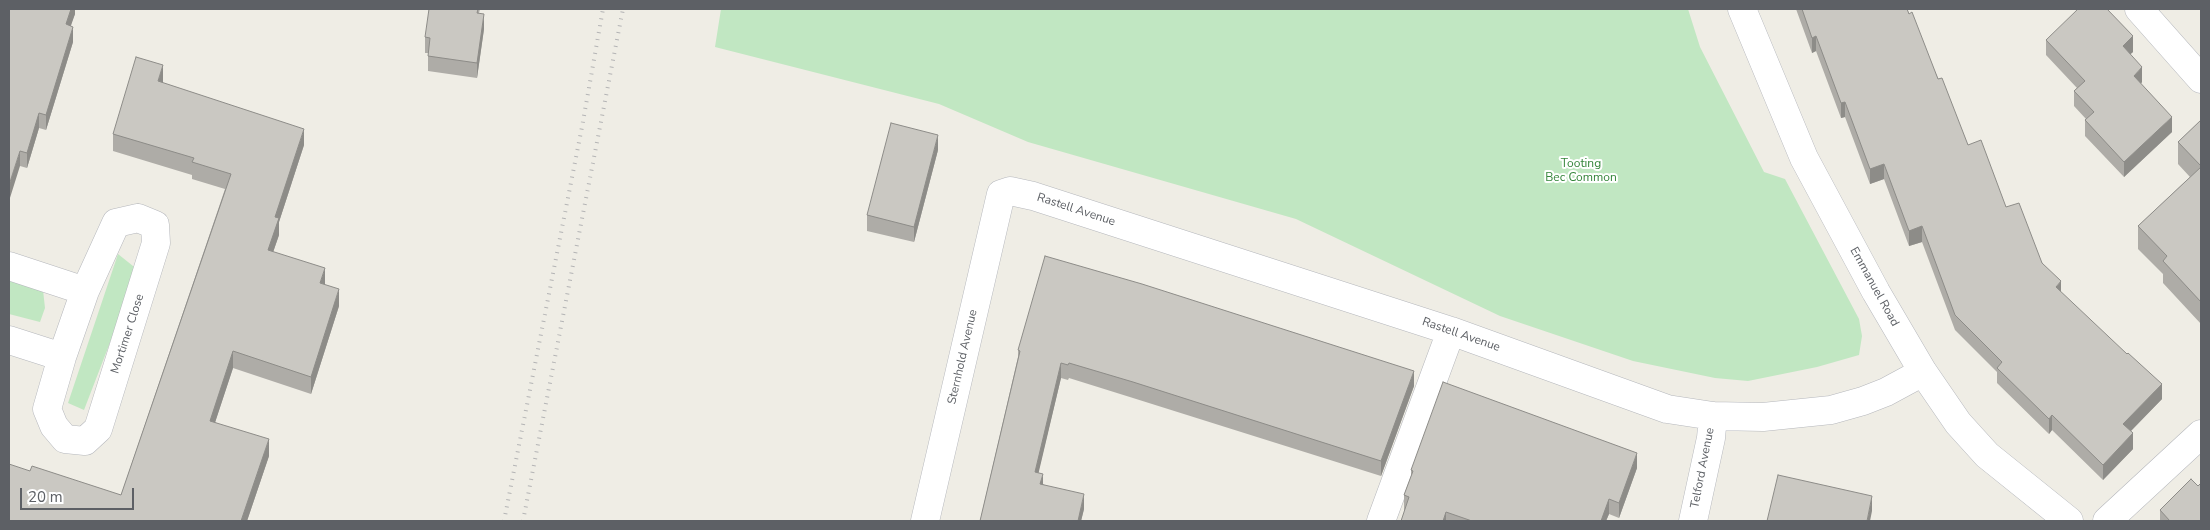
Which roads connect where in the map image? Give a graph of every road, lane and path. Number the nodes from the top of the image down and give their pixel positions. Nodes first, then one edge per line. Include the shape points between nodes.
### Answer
1 (1742, 9) edge
2 (2138, 9) edge
3 (2201, 79) edge
4 (1000, 194) joint
5 (9, 266) edge
6 (85, 291) junction
7 (1451, 331) junction
8 (9, 340) edge
9 (62, 357) junction
10 (1922, 372) junction
11 (1713, 416) junction
12 (2201, 434) edge
13 (925, 521) edge
14 (1381, 521) edge
15 (1693, 521) edge
16 (2070, 521) edge
17 (2107, 521) edge

1 - 10 street, Emmanuel Road via 1804,158
2 - 3 street
4 - 7 street, Rastell Avenue via 1010,191 1032,196
4 - 13 street, Sternhold Avenue
5 - 6 street
6 - 9 street, Mortimer Close
6 - 9 street, Mortimer Close via 116,223 138,218 154,225 156,244 101,419 98,428 85,442 65,439 54,426 48,409
7 - 11 street, Rastell Avenue via 1668,409
7 - 14 street
8 - 9 street
10 - 11 street, Rastell Avenue via 1886,392 1831,410 1763,417
10 - 16 street, Emmanuel Road via 1958,423 1987,455
11 - 15 street, Telford Avenue
12 - 17 street

